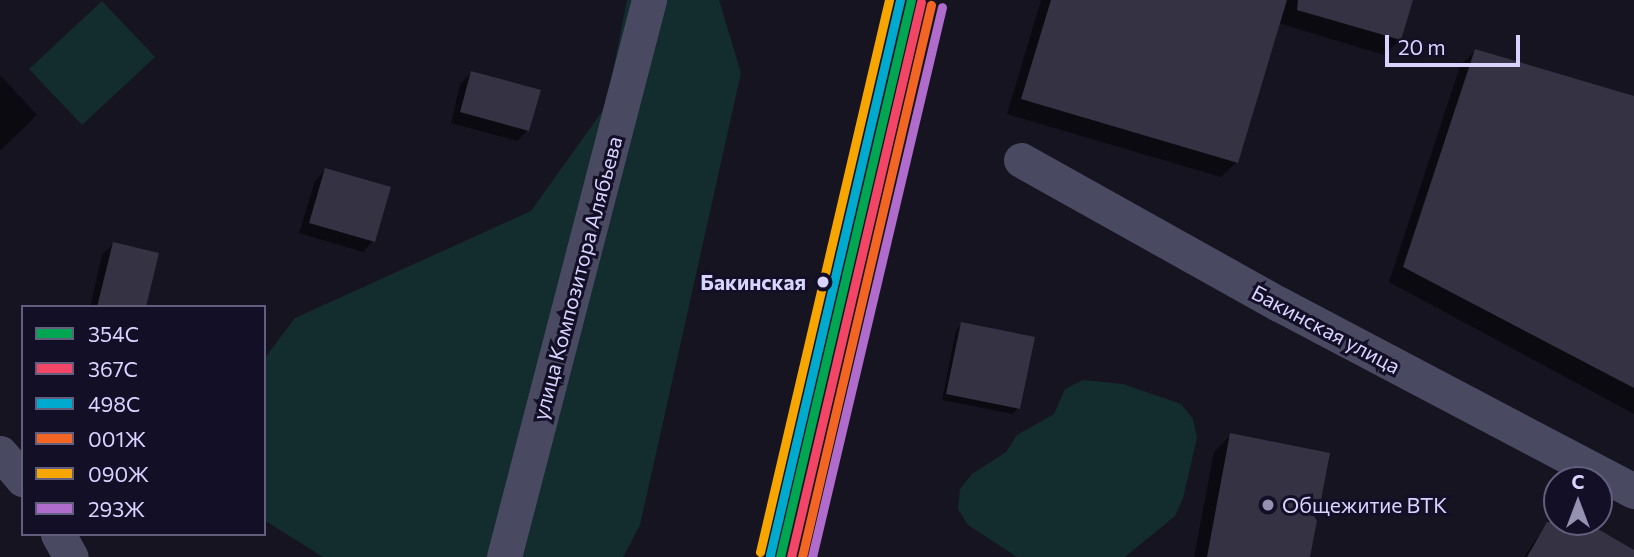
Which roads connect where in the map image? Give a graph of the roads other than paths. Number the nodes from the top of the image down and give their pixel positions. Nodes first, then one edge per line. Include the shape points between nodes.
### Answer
1 (649, 0) edge
2 (1021, 160) dead end
3 (0, 453) edge
4 (21, 478) edge
5 (1634, 491) edge
6 (59, 536) edge
7 (71, 557) edge
8 (504, 557) edge

1 - 8 street, улица Композитора Алябьева
2 - 5 street, Бакинская улица via 1279,304
3 - 4 street
6 - 7 street

